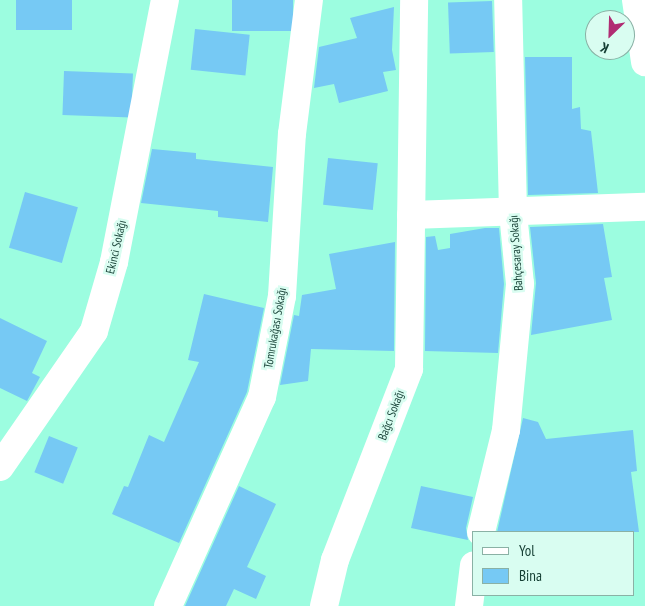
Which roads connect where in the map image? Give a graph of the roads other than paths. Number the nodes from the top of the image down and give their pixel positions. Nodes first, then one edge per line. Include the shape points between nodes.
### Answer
1 (165, 0) edge
2 (309, 0) edge
3 (414, 0) edge
4 (508, 0) edge
5 (636, 0) edge
6 (645, 62) edge
7 (645, 207) edge
8 (513, 213) junction
9 (411, 215) junction
10 (0, 467) edge
11 (482, 531) edge
12 (472, 581) edge
13 (168, 606) edge
14 (324, 606) edge
15 (469, 606) edge

1 - 10 street, Ekinci Sokağı via 114,262 94,331
2 - 13 street, Tomrukağası Sokağı via 292,134 282,296 262,397
3 - 9 street, Bağcı Sokağı
4 - 8 street, Bahçesaray Sokağı
5 - 6 street
7 - 8 street
8 - 9 street
8 - 11 street, Bahçesaray Sokağı via 520,284 506,430
9 - 14 street, Bağcı Sokağı via 409,369 335,560
12 - 15 street

